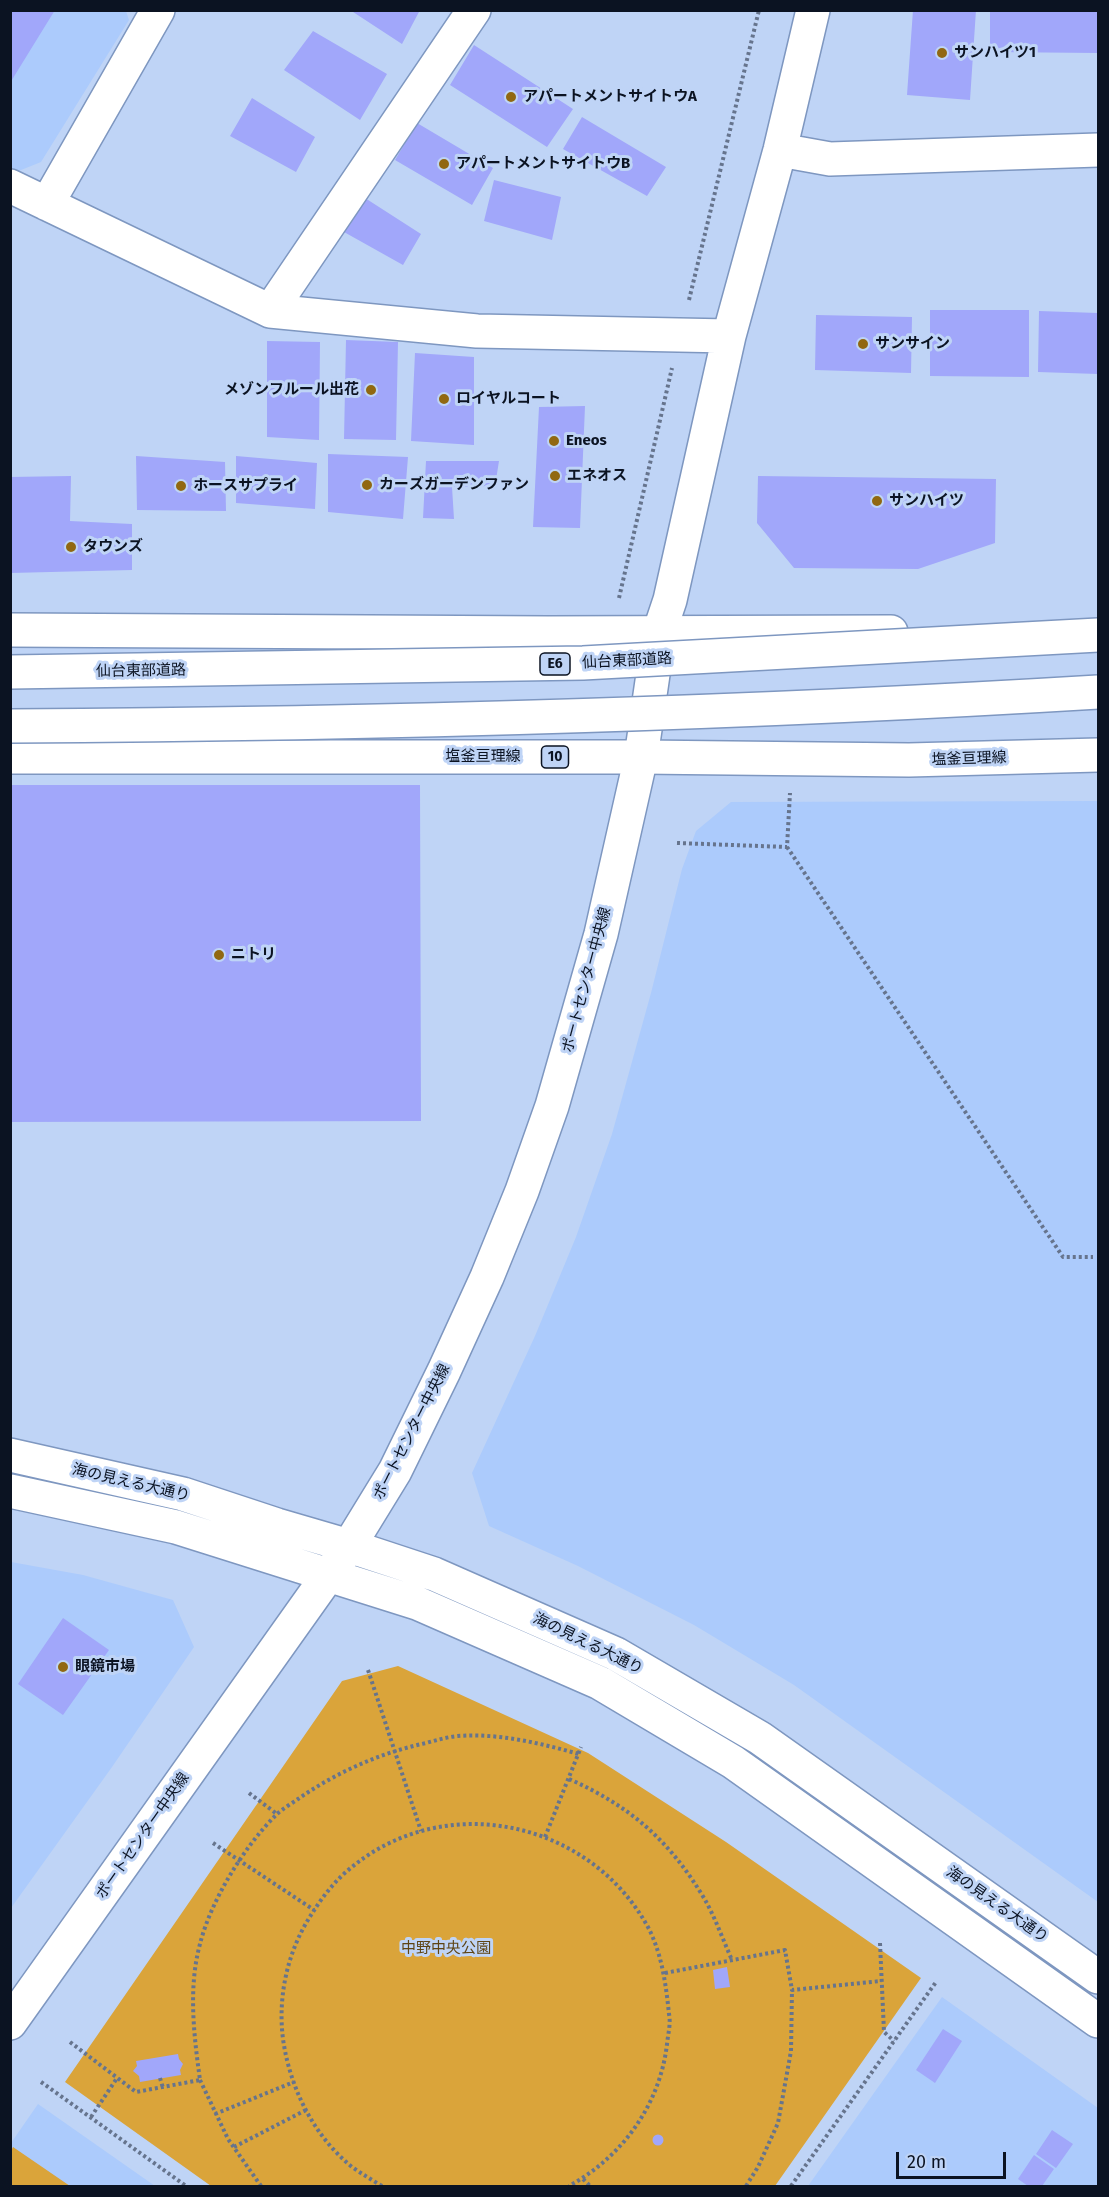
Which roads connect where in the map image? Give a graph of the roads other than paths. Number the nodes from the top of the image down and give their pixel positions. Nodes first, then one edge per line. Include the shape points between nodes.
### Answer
1 (158, 10) edge
2 (474, 10) edge
3 (813, 10) edge
4 (780, 150) junction
5 (1098, 150) edge
6 (10, 186) edge
7 (47, 204) junction
8 (270, 311) junction
9 (729, 336) junction
10 (10, 630) edge
11 (658, 633) junction
12 (1098, 633) edge
13 (10, 672) edge
14 (1098, 692) edge
15 (10, 726) edge
16 (1098, 755) edge
17 (10, 757) edge
18 (641, 757) junction
19 (10, 1455) edge
20 (10, 1491) edge
21 (349, 1546) junction
22 (328, 1575) junction
23 (1098, 1977) edge
24 (1098, 2021) edge
25 (10, 2023) edge

1 - 7 main road
2 - 8 main road
3 - 4 main road, ポートセンター中央線
4 - 5 main road via 830,159
4 - 9 main road, ポートセンター中央線
6 - 7 main road
7 - 8 main road
8 - 9 main road via 477,331
9 - 11 main road, ポートセンター中央線 via 670,600
10 - 11 main road
11 - 12 main road
11 - 18 main road, ポートセンター中央線
12 - 13 main road, 仙台東部道路 / E6, bridge via 584,663
14 - 15 main road, bridge via 572,716
16 - 18 main road, 塩釜亘理線 / 10 via 909,760
17 - 18 main road, 塩釜亘理線 / 10
18 - 21 main road, ポートセンター中央線 via 601,934 552,1106 522,1191 444,1371 395,1471
19 - 21 main road, 海の見える大通り via 183,1494
20 - 22 main road via 177,1527
21 - 22 main road, ポートセンター中央線
21 - 23 main road, 海の見える大通り via 434,1574 616,1654 760,1738
22 - 24 main road via 417,1603 600,1683 733,1762
22 - 25 main road, ポートセンター中央線

